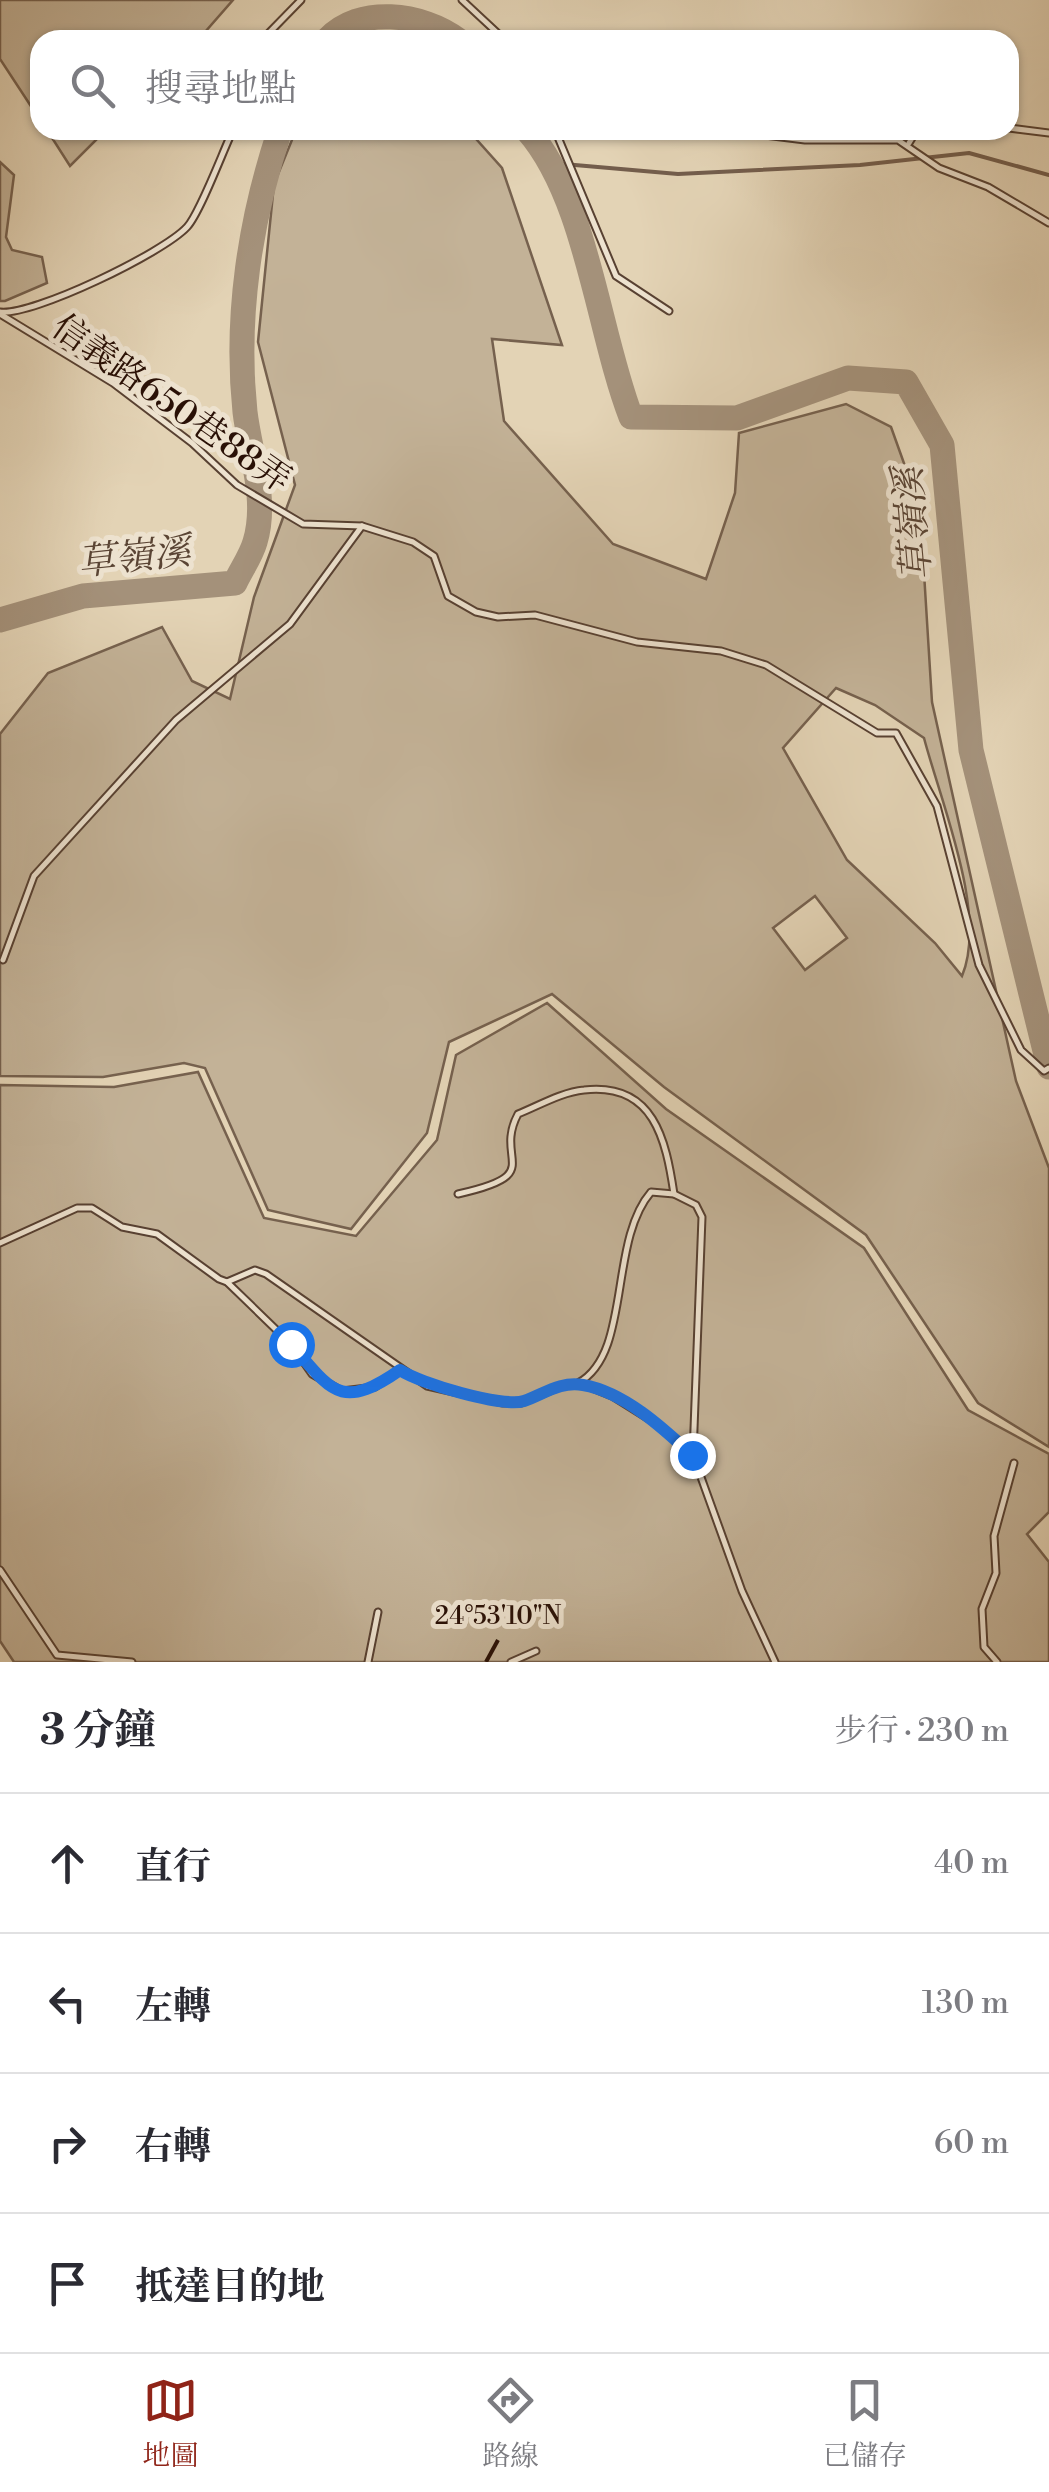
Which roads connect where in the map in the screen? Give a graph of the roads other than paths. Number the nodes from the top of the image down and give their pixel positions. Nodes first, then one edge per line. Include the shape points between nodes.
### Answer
1 (301, 0) edge
2 (462, 0) edge
3 (272, 30) edge
4 (494, 30) edge
5 (1019, 129) edge
6 (1049, 132) edge
7 (229, 140) edge
8 (559, 140) edge
9 (805, 140) edge
10 (912, 140) edge
11 (909, 144) junction
12 (1049, 223) edge
13 (669, 311) dead end
14 (0, 313) edge
15 (362, 526) junction
16 (3, 960) dead end
17 (1046, 1069) edge
18 (458, 1194) dead end
19 (674, 1194) junction
20 (0, 1242) edge
21 (226, 1282) junction
22 (400, 1370) junction
23 (575, 1385) junction
24 (692, 1455) junction
25 (1014, 1462) dead end
26 (0, 1570) edge
27 (378, 1612) dead end
28 (536, 1650) dead end
29 (132, 1662) edge
30 (368, 1662) edge
31 (511, 1662) edge
32 (776, 1662) edge
33 (997, 1662) edge

1 - 3 lane
2 - 4 lane
5 - 6 lane
7 - 14 lane via 188,226 51,303
8 - 13 lane via 616,276
9 - 11 lane
10 - 11 lane
11 - 12 lane via 939,168 988,186
14 - 15 lane, 信義路650巷88弄 via 113,383 237,486 300,522
15 - 16 lane via 290,624 176,720 34,876
15 - 17 lane, 信義路650巷88弄 via 434,556 448,596 476,612 534,615 637,642 721,651 766,665 877,733 896,733 937,806 979,965 1021,1050
18 - 19 lane via 500,1183 514,1166 518,1114 581,1090 604,1090 640,1103 655,1118
19 - 23 lane via 651,1192 642,1202 623,1262 610,1346 594,1372
19 - 24 lane via 696,1204 702,1217
20 - 21 lane via 77,1208 92,1208 122,1227 158,1234
21 - 22 lane via 254,1270 266,1274
21 - 22 lane via 291,1344 312,1374 342,1391 376,1387
22 - 23 lane via 427,1386 503,1403
23 - 24 lane via 612,1396
24 - 32 lane
25 - 33 lane via 994,1536 996,1573 982,1609 984,1647
26 - 29 lane via 57,1654
27 - 30 lane
28 - 31 lane

